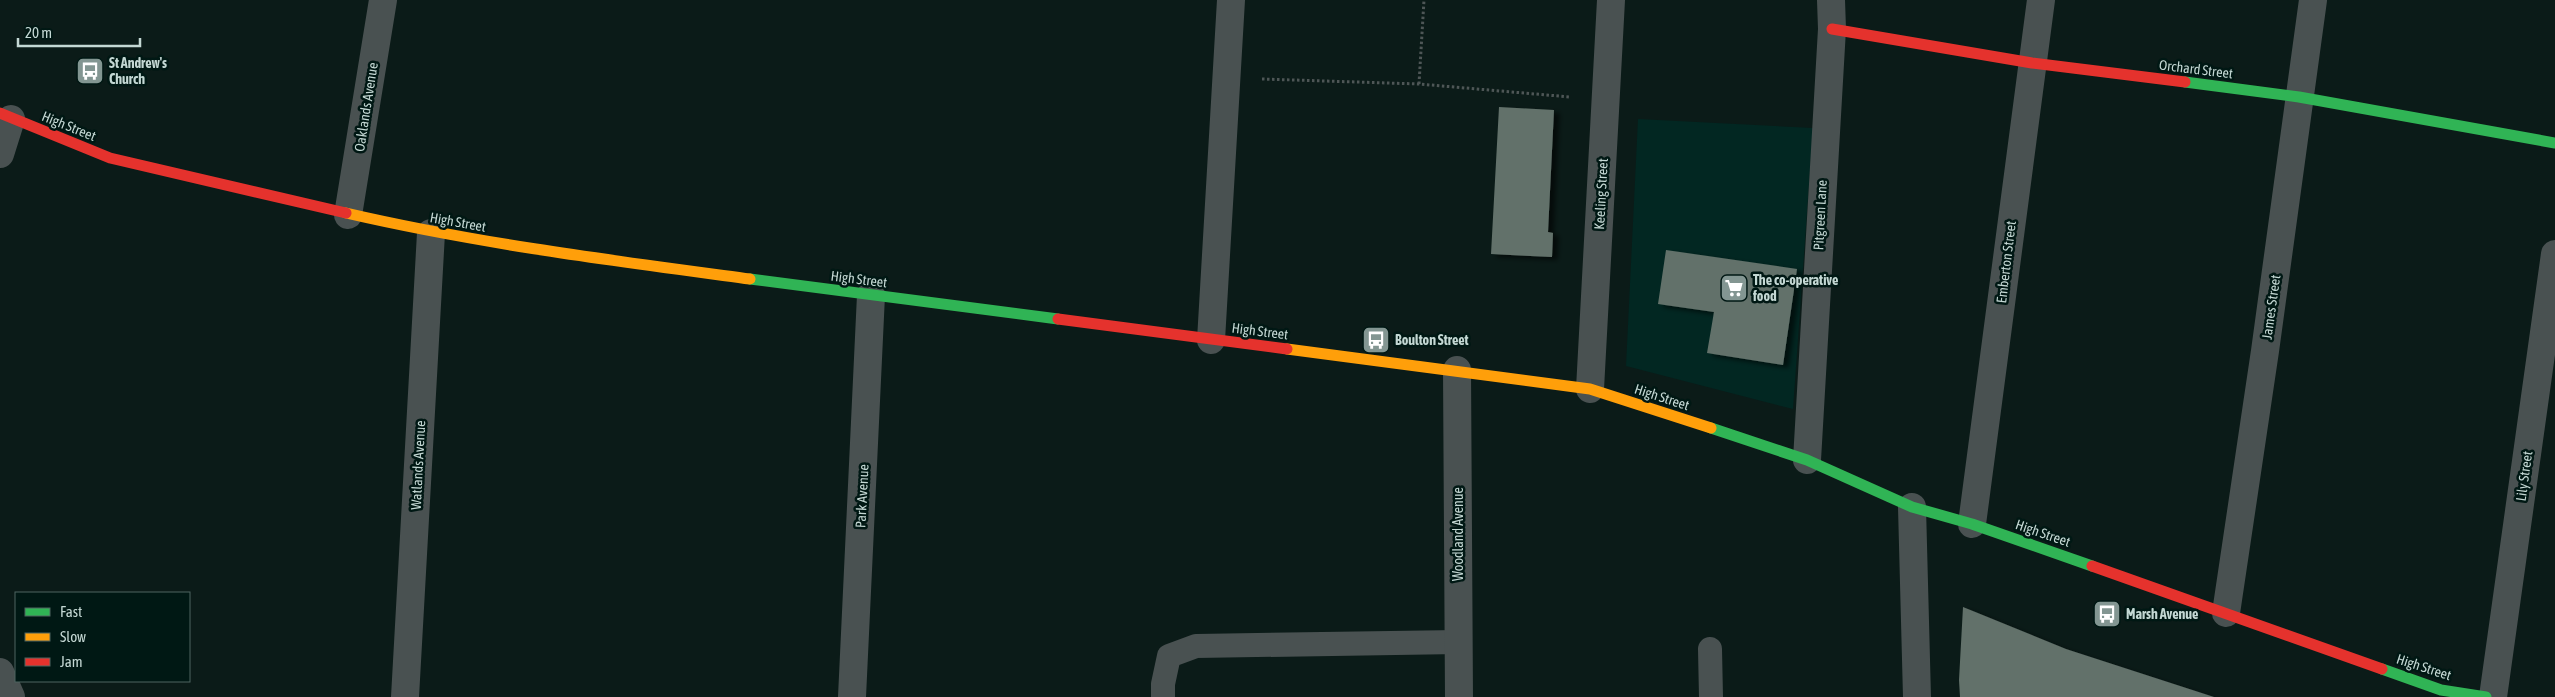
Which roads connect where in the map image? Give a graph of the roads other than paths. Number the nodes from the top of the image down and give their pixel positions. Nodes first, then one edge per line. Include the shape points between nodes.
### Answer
1 (383, 0) edge
2 (1231, 0) edge
3 (1612, 0) edge
4 (1832, 0) edge
5 (2042, 0) edge
6 (2313, 0) edge
7 (1832, 28) junction
8 (2032, 62) junction
9 (2299, 97) junction
10 (6, 116) edge
11 (2555, 143) edge
12 (0, 154) edge
13 (348, 215) junction
14 (431, 233) junction
15 (2555, 254) edge
16 (871, 295) junction
17 (1210, 340) junction
18 (1457, 370) junction
19 (1590, 389) junction
20 (1806, 460) junction
21 (1912, 507) junction
22 (1972, 524) junction
23 (2226, 613) junction
24 (1459, 642) junction
25 (1710, 649) dead end
26 (0, 672) edge
27 (2440, 694) edge
28 (11, 697) edge
29 (405, 697) edge
30 (852, 697) edge
31 (1163, 697) edge
32 (1459, 697) edge
33 (1711, 697) edge
34 (1916, 697) edge
35 (2486, 697) edge
36 (2493, 697) edge

1 - 13 street, Oaklands Avenue
2 - 17 street
3 - 19 street, Keeling Street
4 - 7 street, Pitgreen Lane
5 - 8 street, Emberton Street
6 - 9 street, James Street
7 - 8 main road, Orchard Street
7 - 20 street, Pitgreen Lane
8 - 9 main road, Orchard Street
8 - 22 street, Emberton Street
9 - 11 main road, Orchard Street
9 - 23 street, James Street
10 - 12 street
10 - 13 main road, High Street via 110,158
13 - 14 main road, High Street
14 - 16 main road, High Street via 551,253
14 - 29 street, Watlands Avenue
15 - 36 street, Lily Street
16 - 17 main road, High Street
16 - 30 street, Park Avenue
17 - 18 main road, High Street
18 - 19 main road, High Street
18 - 24 street, Woodland Avenue
19 - 20 main road, High Street
20 - 21 main road, High Street
21 - 22 main road, High Street
21 - 34 street
22 - 23 main road, High Street
23 - 27 main road, High Street
24 - 31 lane via 1196,646 1170,656
24 - 32 street, Woodland Avenue
25 - 33 lane
26 - 28 street
27 - 35 main road, High Street

